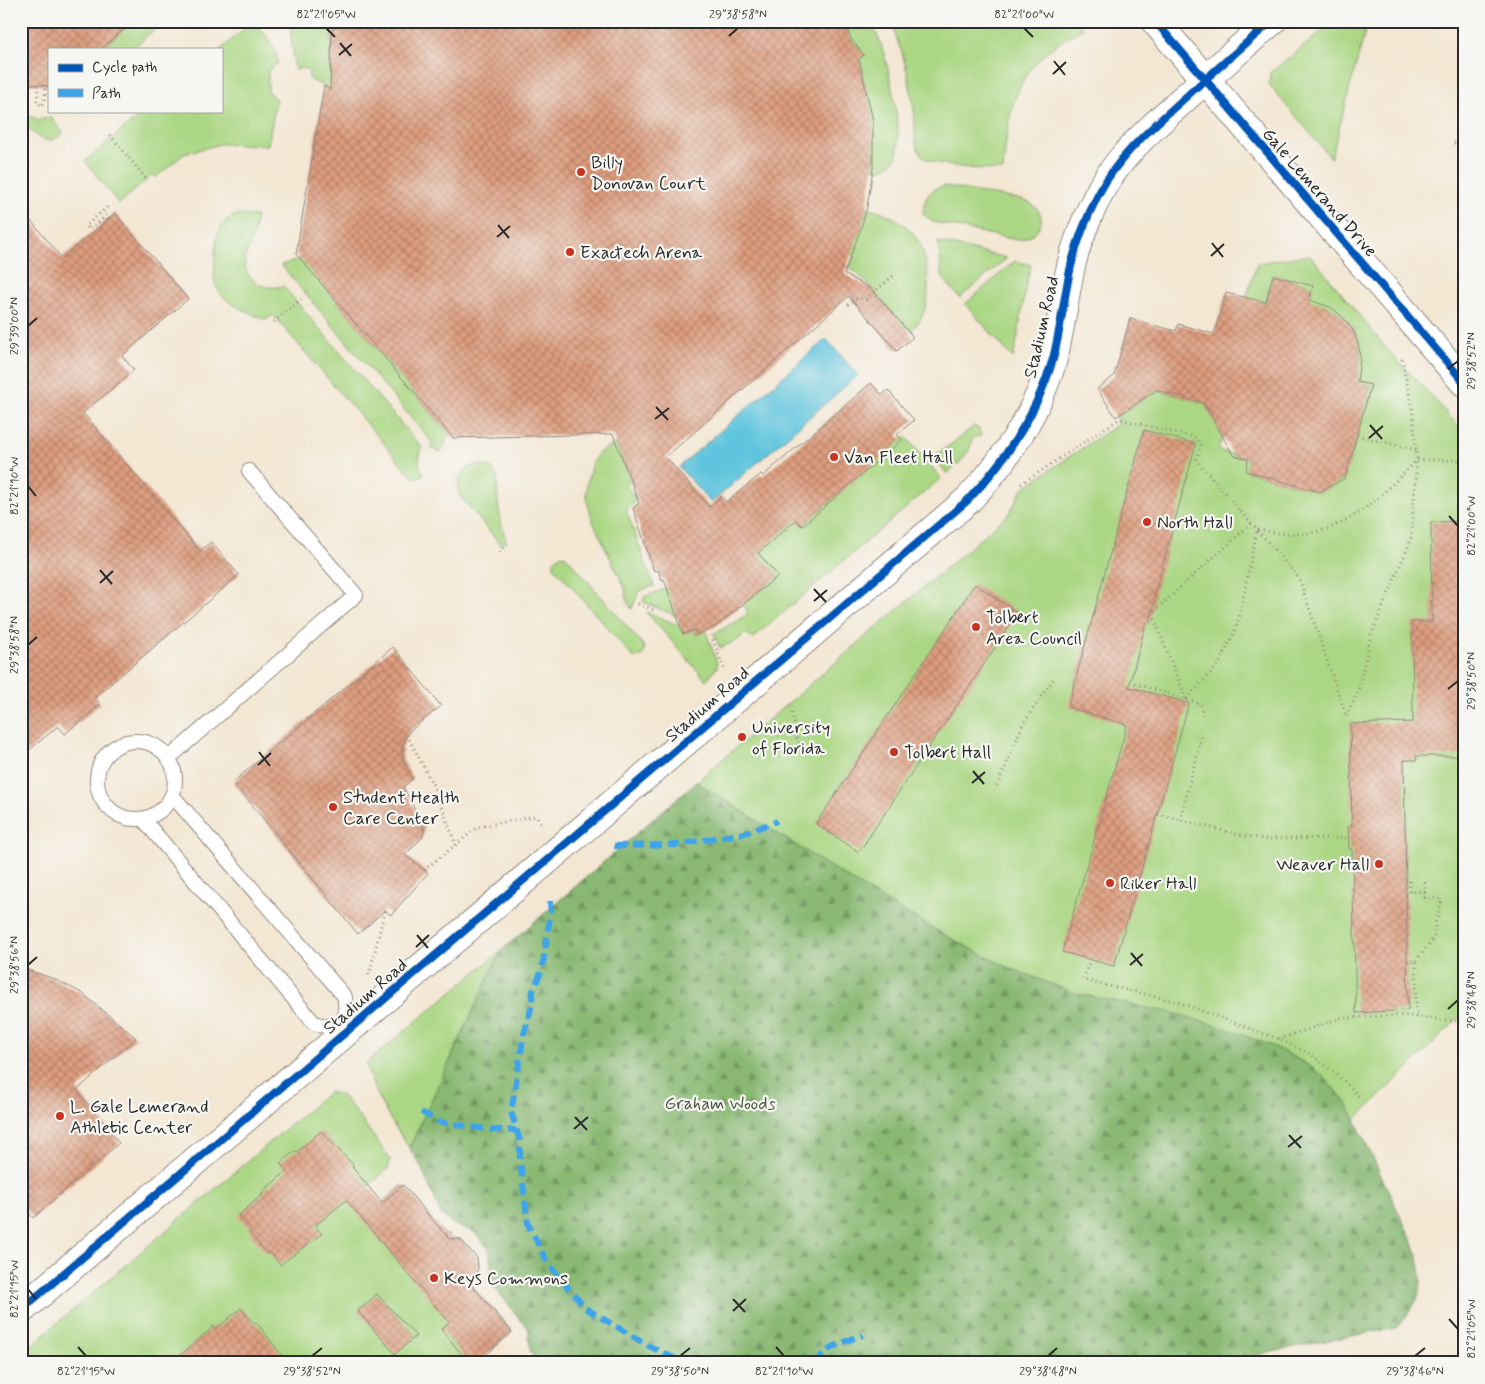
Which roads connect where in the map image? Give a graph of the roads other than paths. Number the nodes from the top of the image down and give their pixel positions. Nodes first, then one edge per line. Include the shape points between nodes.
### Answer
1 (1155, 21) edge
2 (1272, 21) edge
3 (1204, 80) junction
4 (1464, 382) edge
5 (249, 471) dead end
6 (169, 758) junction
7 (172, 795) junction
8 (142, 819) junction
9 (346, 1032) junction
10 (21, 1310) edge

1 - 3 street, Gale Lemerand Drive
2 - 3 street, Stadium Road
3 - 4 street, Gale Lemerand Drive
3 - 9 street, Stadium Road via 1132,147 1098,195 1076,247 1048,375 1025,425 987,480 968,500
5 - 6 lane via 356,595
6 - 7 lane via 176,783
6 - 8 lane via 160,748 135,740 111,749 102,759 96,784 107,808 117,815
7 - 8 lane via 155,815
7 - 9 lane via 345,997
8 - 9 lane via 314,1024
9 - 10 street, Stadium Road

